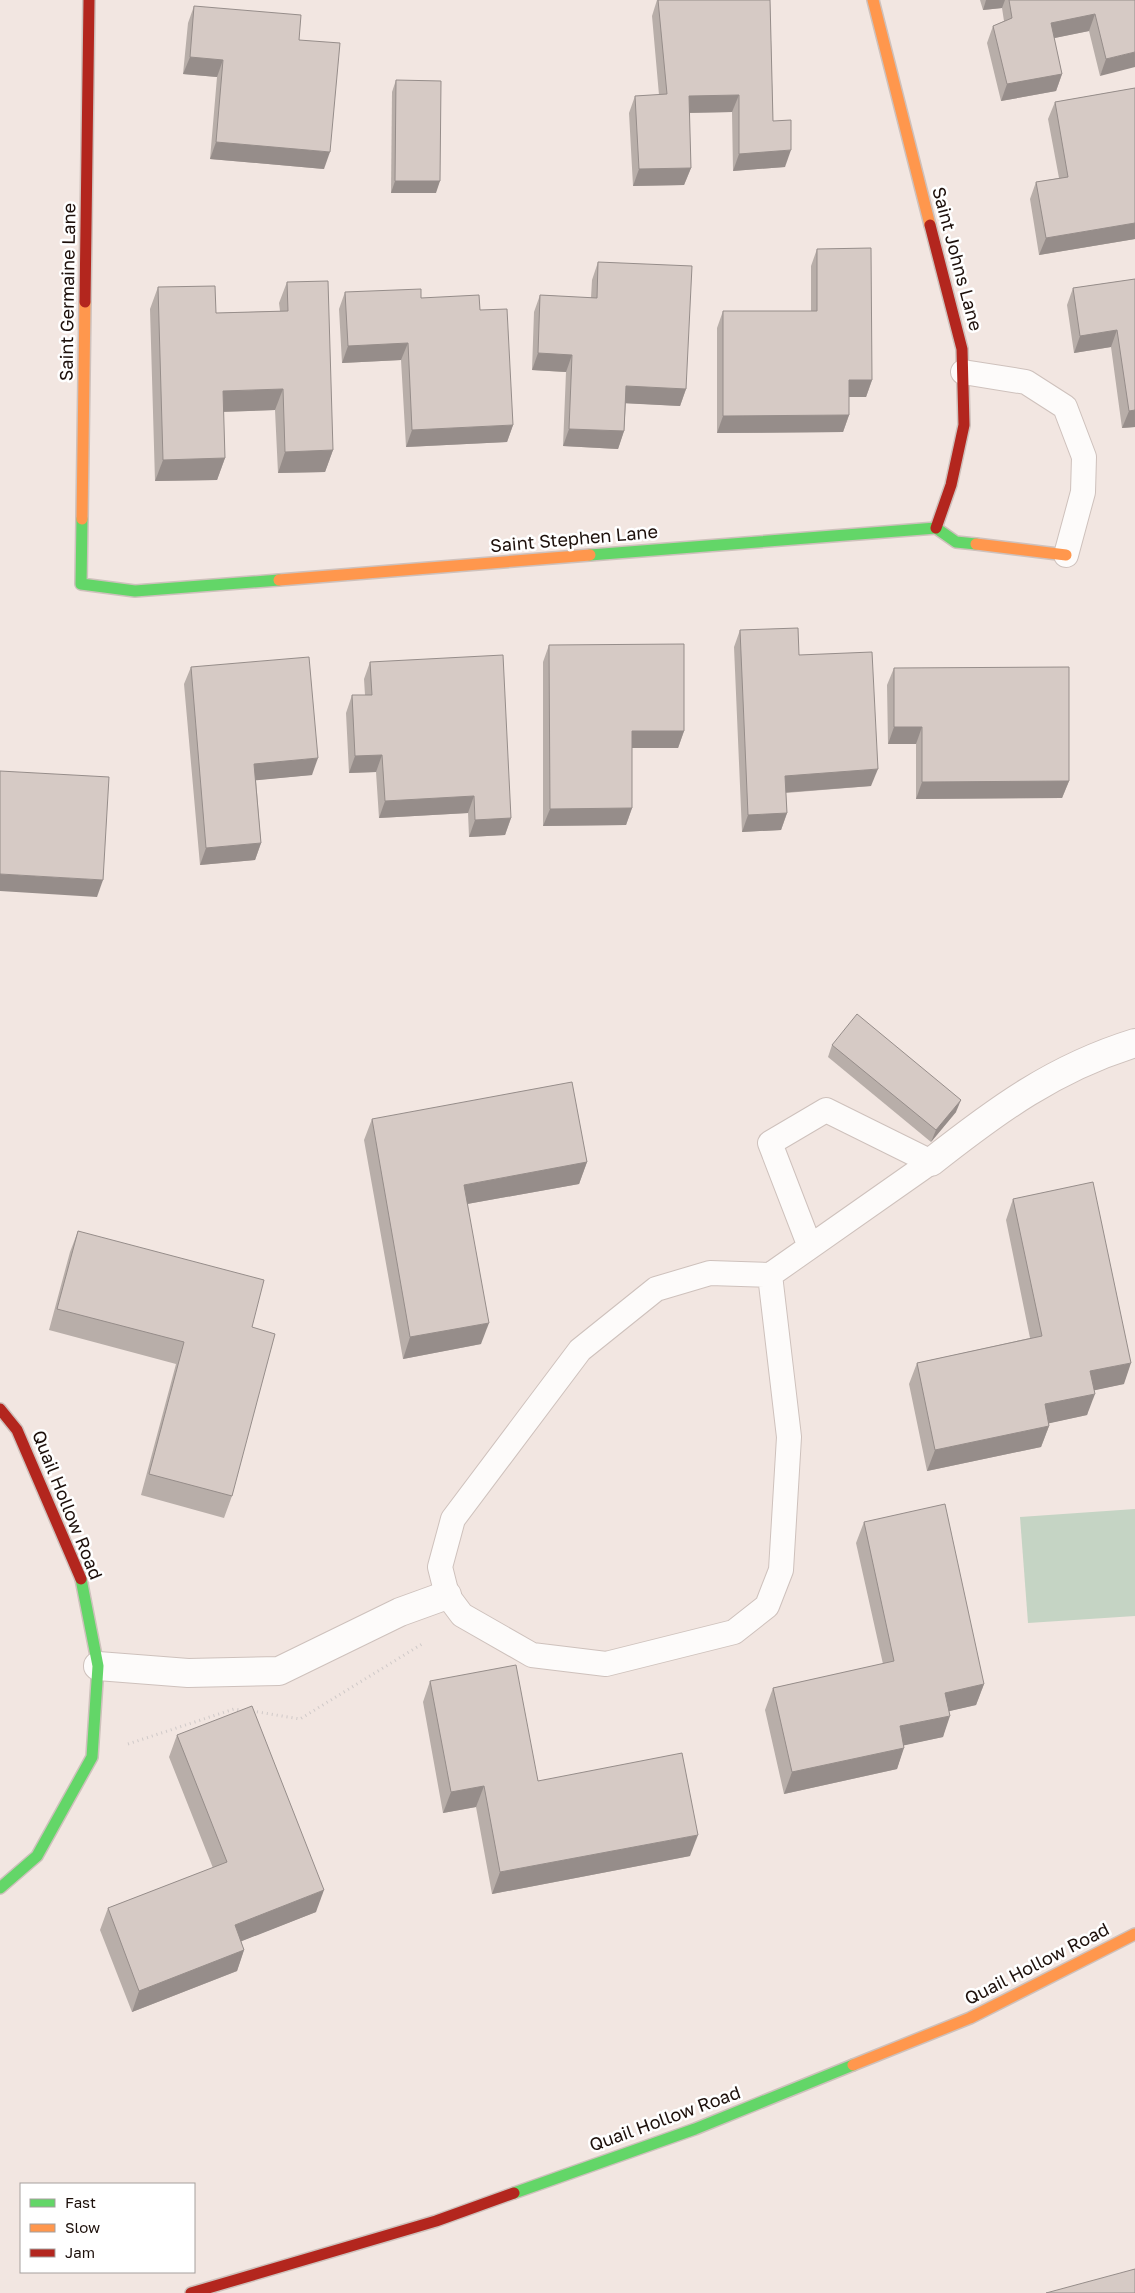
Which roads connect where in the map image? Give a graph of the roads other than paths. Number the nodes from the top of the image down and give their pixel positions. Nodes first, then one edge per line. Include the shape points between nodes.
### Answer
1 (89, 0) edge
2 (873, 0) edge
3 (963, 372) junction
4 (936, 528) junction
5 (1066, 555) joint
6 (81, 584) joint
7 (1135, 1043) edge
8 (931, 1162) junction
9 (810, 1247) junction
10 (770, 1275) junction
11 (0, 1409) edge
12 (447, 1595) junction
13 (98, 1666) junction
14 (0, 1888) edge
15 (1135, 1934) edge
16 (191, 2293) edge

1 - 6 street, Saint Germaine Lane
2 - 3 street, Saint Johns Lane via 962,349
3 - 4 street, Saint Johns Lane via 964,425 951,485
3 - 5 lane via 1026,382 1065,407 1084,457 1083,492
4 - 5 street via 956,542
4 - 6 street, Saint Stephen Lane via 135,591
7 - 8 street via 1104,1052 1036,1085
8 - 9 lane
8 - 9 lane via 826,1110 770,1143
9 - 10 lane
10 - 12 lane via 710,1273 656,1289 580,1350 453,1519 440,1567
10 - 12 lane via 789,1437 781,1570 767,1606 734,1632 606,1664 532,1655 462,1615
11 - 13 street, Quail Hollow Road via 17,1430 82,1577
12 - 13 street via 400,1612 279,1671 188,1673
13 - 14 street, Quail Hollow Road via 92,1757 37,1856
15 - 16 street, Quail Hollow Road via 970,2018 695,2128 436,2221

